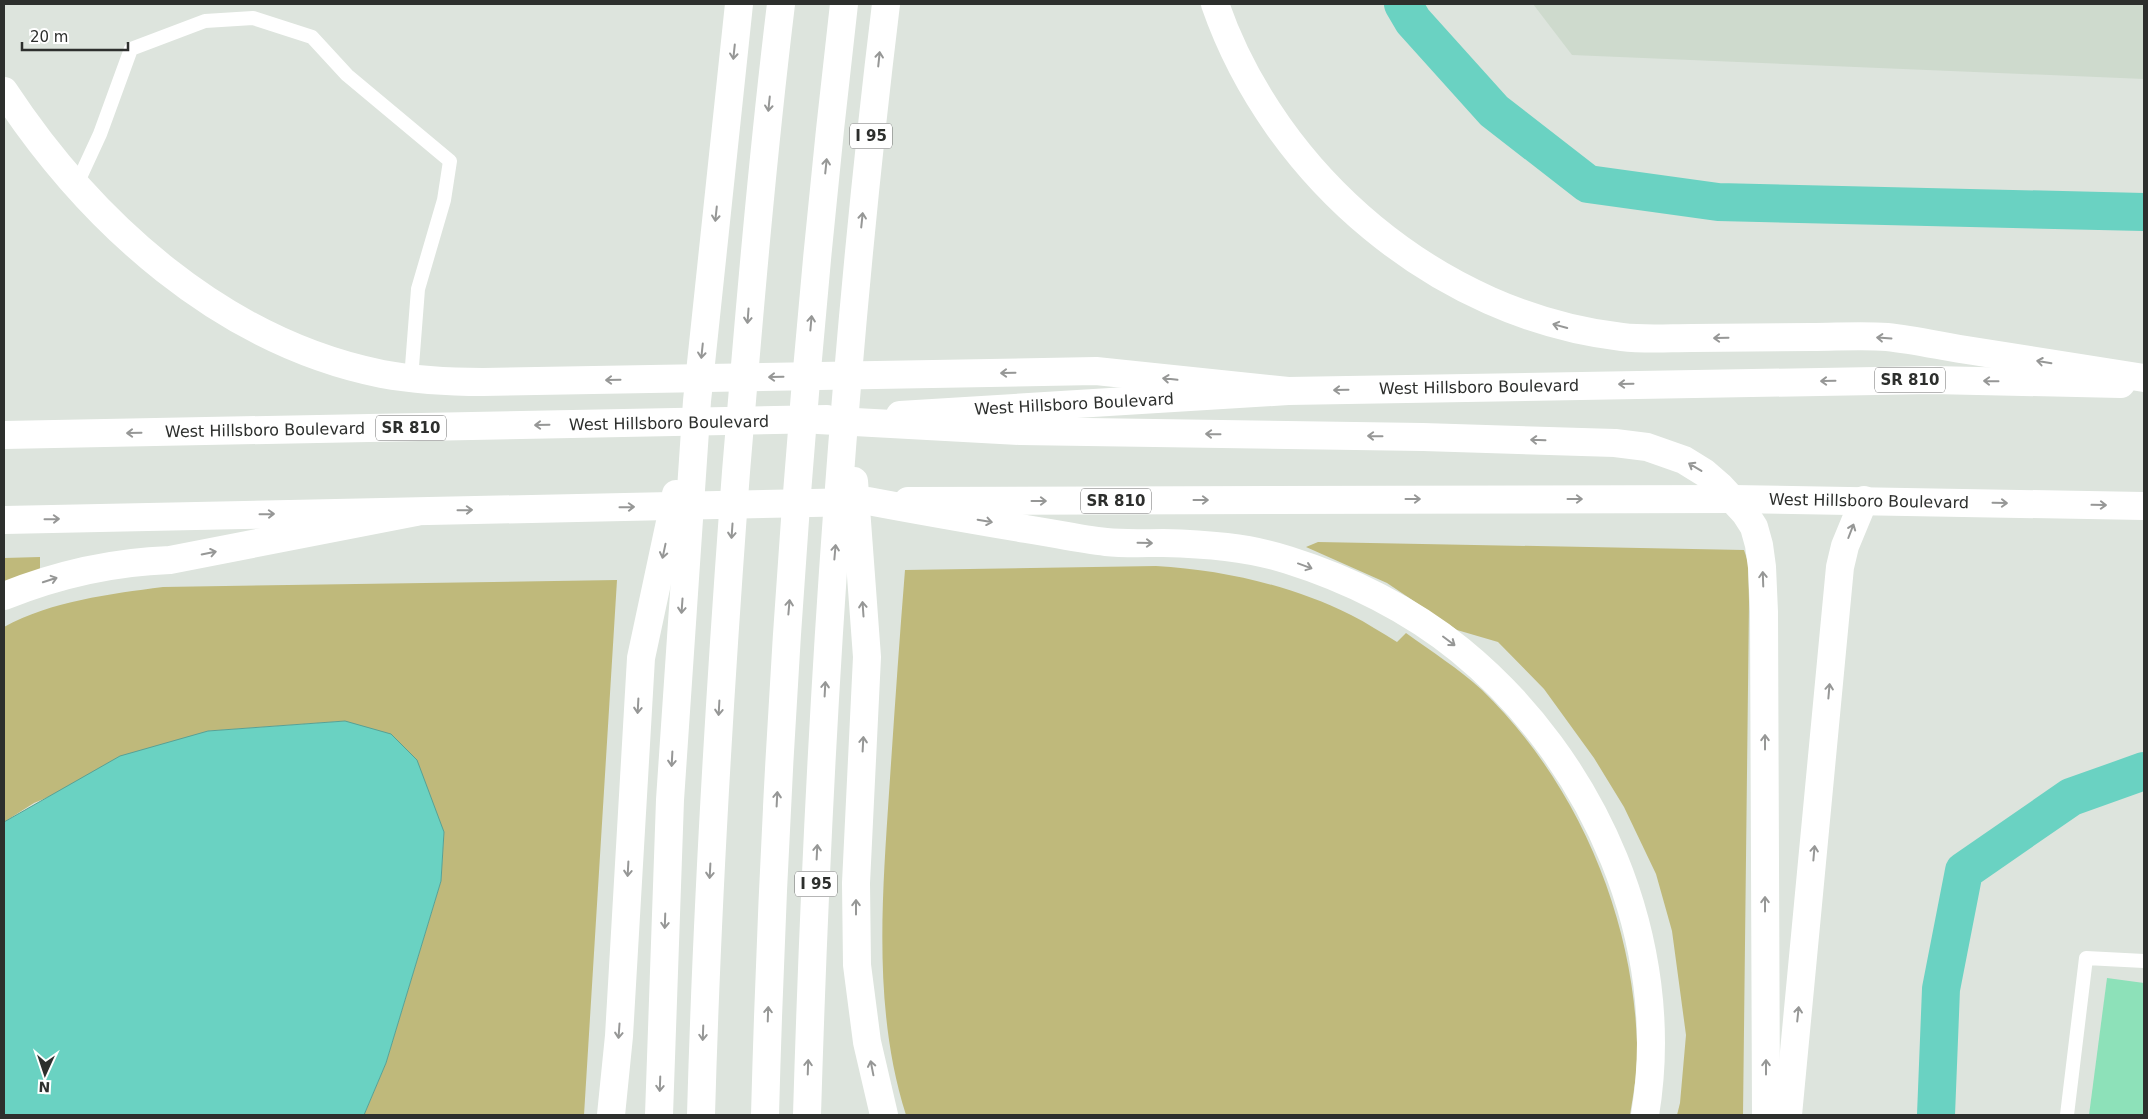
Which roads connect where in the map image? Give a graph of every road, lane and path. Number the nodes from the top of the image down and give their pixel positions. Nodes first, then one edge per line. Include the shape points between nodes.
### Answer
1 (739, 4) edge
2 (781, 4) edge
3 (844, 4) edge
4 (886, 4) edge
5 (1216, 4) edge
6 (4, 91) edge
7 (76, 186) junction
8 (411, 378) junction
9 (2144, 378) edge
10 (2144, 385) edge
11 (1288, 391) junction
12 (847, 392) junction
13 (697, 401) junction
14 (818, 420) junction
15 (4, 435) edge
16 (1732, 499) junction
17 (1864, 500) junction
18 (868, 502) junction
19 (2144, 506) edge
20 (416, 512) junction
21 (4, 520) edge
22 (4, 596) edge
23 (2144, 961) edge
24 (610, 1115) edge
25 (659, 1115) edge
26 (701, 1115) edge
27 (765, 1115) edge
28 (807, 1115) edge
29 (884, 1115) edge
30 (1645, 1115) edge
31 (1766, 1115) edge
32 (1788, 1115) edge
33 (2067, 1115) edge

1 -> 13 main road
2 -> 26 main road via 752,268 722,660
27 -> 3 main road via 785,655 816,266
12 -> 4 main road, I 95
9 -> 5 main road via 1887,337 1624,337 1560,326 1492,302 1434,272 1399,248 1369,225 1317,173 1269,111 1230,44
6 - 7 main road
7 - 8 main road via 109,220 170,273 245,323 325,358
7 - 8 lane via 100,134 132,49 205,21 253,18 312,37 347,75 450,161 444,200 418,290
11 -> 8 main road via 1096,371 483,382
10 -> 11 main road, West Hillsboro Boulevard / SR 810 via 1932,380
11 - 14 main road, West Hillsboro Boulevard / SR 810
28 -> 12 main road, I 95 via 827,653
29 -> 12 main road via 867,1042 857,965 856,883 867,657
13 -> 24 main road via 640,658 619,1036
13 -> 25 main road via 670,800
14 -> 15 main road, West Hillsboro Boulevard / SR 810
16 -> 14 main road via 1705,473 1684,460 1647,447 1615,443 1020,431
16 - 17 main road, West Hillsboro Boulevard / SR 810
18 -> 16 main road, West Hillsboro Boulevard / SR 810
31 -> 16 main road via 1762,567 1754,527
17 -> 19 main road, West Hillsboro Boulevard / SR 810
32 -> 17 main road via 1840,567
20 -> 18 main road, West Hillsboro Boulevard / SR 810
18 -> 30 main road via 1107,542 1251,550 1286,559 1353,585 1436,632 1460,650 1507,695 1550,745 1570,774 1606,840 1630,906 1650,998 1651,1058
21 -> 20 main road, West Hillsboro Boulevard / SR 810
22 -> 20 main road via 100,566 170,560
23 - 33 lane via 2086,958

